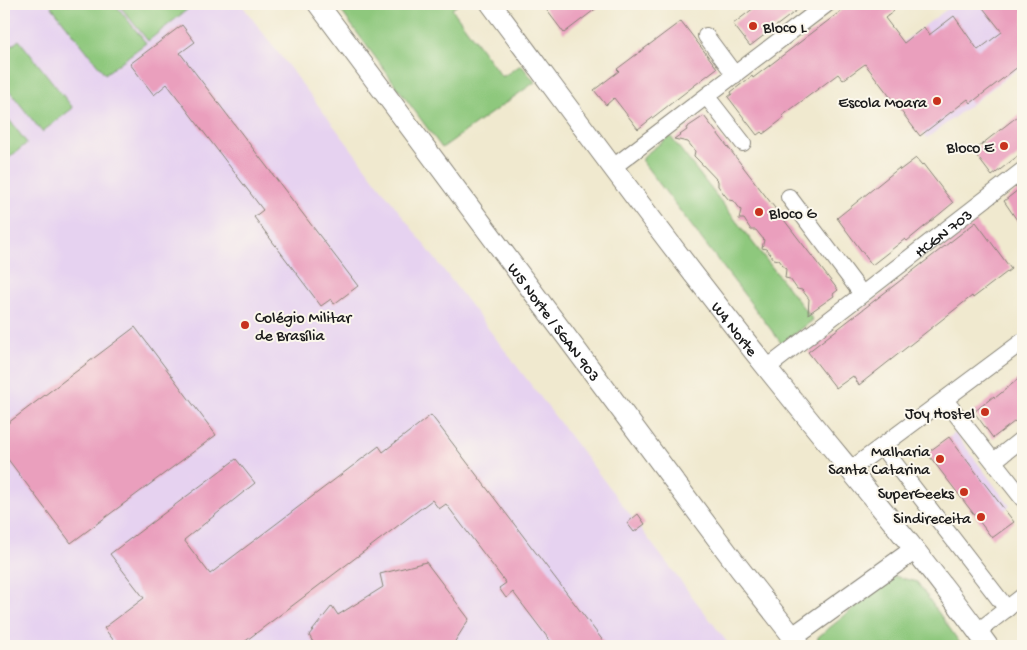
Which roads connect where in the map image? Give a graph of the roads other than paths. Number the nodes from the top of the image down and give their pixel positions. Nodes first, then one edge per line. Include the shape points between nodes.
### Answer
1 (318, 4) edge
2 (491, 4) edge
3 (827, 4) edge
4 (706, 36) dead end
5 (735, 75) junction
6 (707, 97) junction
7 (743, 143) dead end
8 (612, 168) junction
9 (1023, 170) edge
10 (789, 197) dead end
11 (862, 294) junction
12 (1023, 340) edge
13 (767, 368) junction
14 (945, 400) junction
15 (1023, 438) edge
16 (882, 447) junction
17 (994, 461) junction
18 (850, 470) junction
19 (1023, 499) edge
20 (914, 550) junction
21 (1023, 596) edge
22 (1007, 609) junction
23 (983, 639) edge
24 (797, 642) edge

1 - 24 main road, W5 Norte / SGAN 903
2 - 8 main road, W4 Norte
3 - 5 street
4 - 5 street
5 - 6 street
6 - 7 street
6 - 8 street
8 - 13 main road, W4 Norte
9 - 11 street, HCGN 703
10 - 11 street
11 - 13 street, HCGN 703
12 - 14 street
13 - 18 main road, W4 Norte
14 - 16 street
14 - 17 street
15 - 17 street
16 - 18 street
16 - 22 street
17 - 19 street
18 - 20 main road, W4 Norte
20 - 23 main road, W4 Norte
20 - 24 main road
21 - 22 street
22 - 23 street

